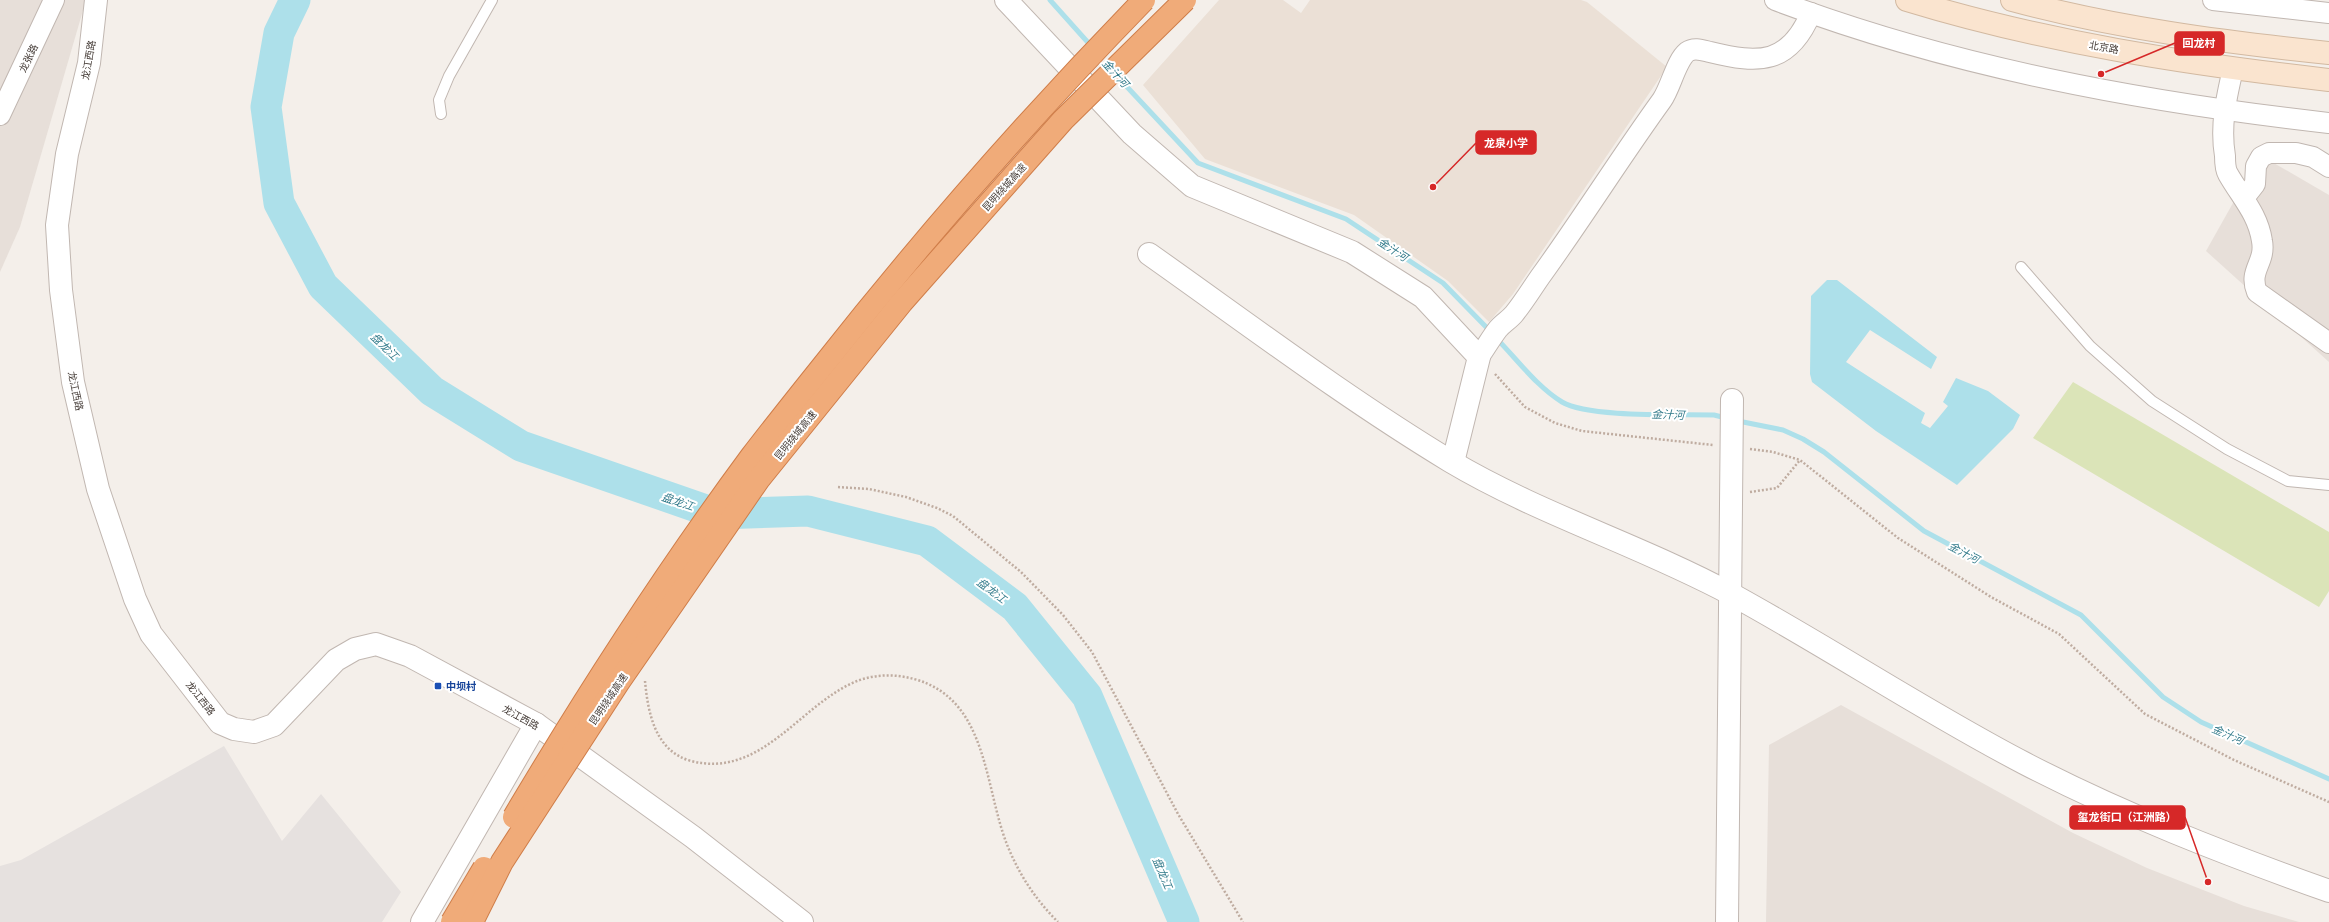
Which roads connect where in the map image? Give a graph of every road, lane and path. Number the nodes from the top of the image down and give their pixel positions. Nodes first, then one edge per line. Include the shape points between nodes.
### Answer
1 (54, 0) edge
2 (96, 0) edge
3 (492, 0) edge
4 (1006, 0) edge
5 (1144, 0) edge
6 (1186, 0) edge
7 (1775, 0) edge
8 (1907, 0) edge
9 (2012, 0) edge
10 (2213, 0) edge
11 (1811, 13) junction
12 (2329, 13) edge
13 (2329, 53) edge
14 (2233, 69) junction
15 (2329, 80) edge
16 (2223, 109) junction
17 (440, 114) dead end
18 (0, 115) edge
19 (2329, 123) edge
20 (2329, 167) edge
21 (2244, 198) junction
22 (1149, 254) dead end
23 (2021, 267) dead end
24 (2329, 342) edge
25 (1480, 357) junction
26 (1732, 400) dead end
27 (1732, 444) junction
28 (1800, 460) junction
29 (1453, 462) junction
30 (2329, 485) edge
31 (838, 487) dead end
32 (1731, 496) junction
33 (1730, 594) junction
34 (644, 679) dead end
35 (536, 724) junction
36 (2329, 802) edge
37 (2329, 891) edge
38 (422, 922) edge
39 (452, 922) edge
40 (472, 922) edge
41 (802, 922) edge
42 (1058, 922) edge
43 (1243, 922) edge
44 (1727, 922) edge

1 - 18 street, 龙张路
2 - 35 street, 龙江西路 via 89,62 67,154 57,225 61,290 73,382 98,489 135,599 151,634 220,722 234,730 254,732 274,725 336,660 355,649 376,644 410,656
3 - 17 lane via 448,76 439,100
4 - 25 street via 1132,134 1192,186 1352,252 1423,297
5 - 39 highway, 昆明绕城高速, bridge via 993,160 905,263 751,457 653,598 550,757
6 - 40 highway, 昆明绕城高速, bridge via 1063,120 902,302 759,479 618,683 502,862
7 - 11 street
8 - 14 main road, 北京路 via 2045,36
9 - 13 main road via 2049,10 2223,42
10 - 12 street
11 - 16 street via 1833,22 1971,60 2090,87
11 - 25 street via 1789,49 1776,57 1736,59 1695,48 1682,58 1667,92 1513,316 1499,328
14 - 15 main road, 北京路
14 - 16 street
16 - 19 street
16 - 21 street via 2222,141 2227,172
20 - 21 street via 2312,157 2296,153 2269,153 2261,157 2256,166 2255,184
21 - 24 street via 2260,228 2264,249 2254,274 2253,284 2257,292
22 - 29 street via 1345,392
23 - 30 lane via 2090,346 2152,401 2227,448 2288,481
25 - 27 path via 1525,407 1555,423 1582,431
25 - 29 street
26 - 27 street
27 - 28 path
27 - 32 street
28 - 32 path via 1777,488
28 - 36 path via 1898,538 1991,597 2059,634 2145,714 2234,760
29 - 33 street via 1519,497
31 - 43 path via 869,489 906,497 953,516 1021,572 1063,615 1092,652 1178,814
32 - 33 street
33 - 37 street via 2022,762 2107,804 2200,844
33 - 44 street
34 - 42 path via 656,734 667,749 683,759 720,764 755,752 777,739 828,698 857,682 877,676 896,676 914,678 932,685 962,710 973,726 998,820 1008,847 1022,879
35 - 38 street
35 - 41 street, 龙江西路 via 693,837

